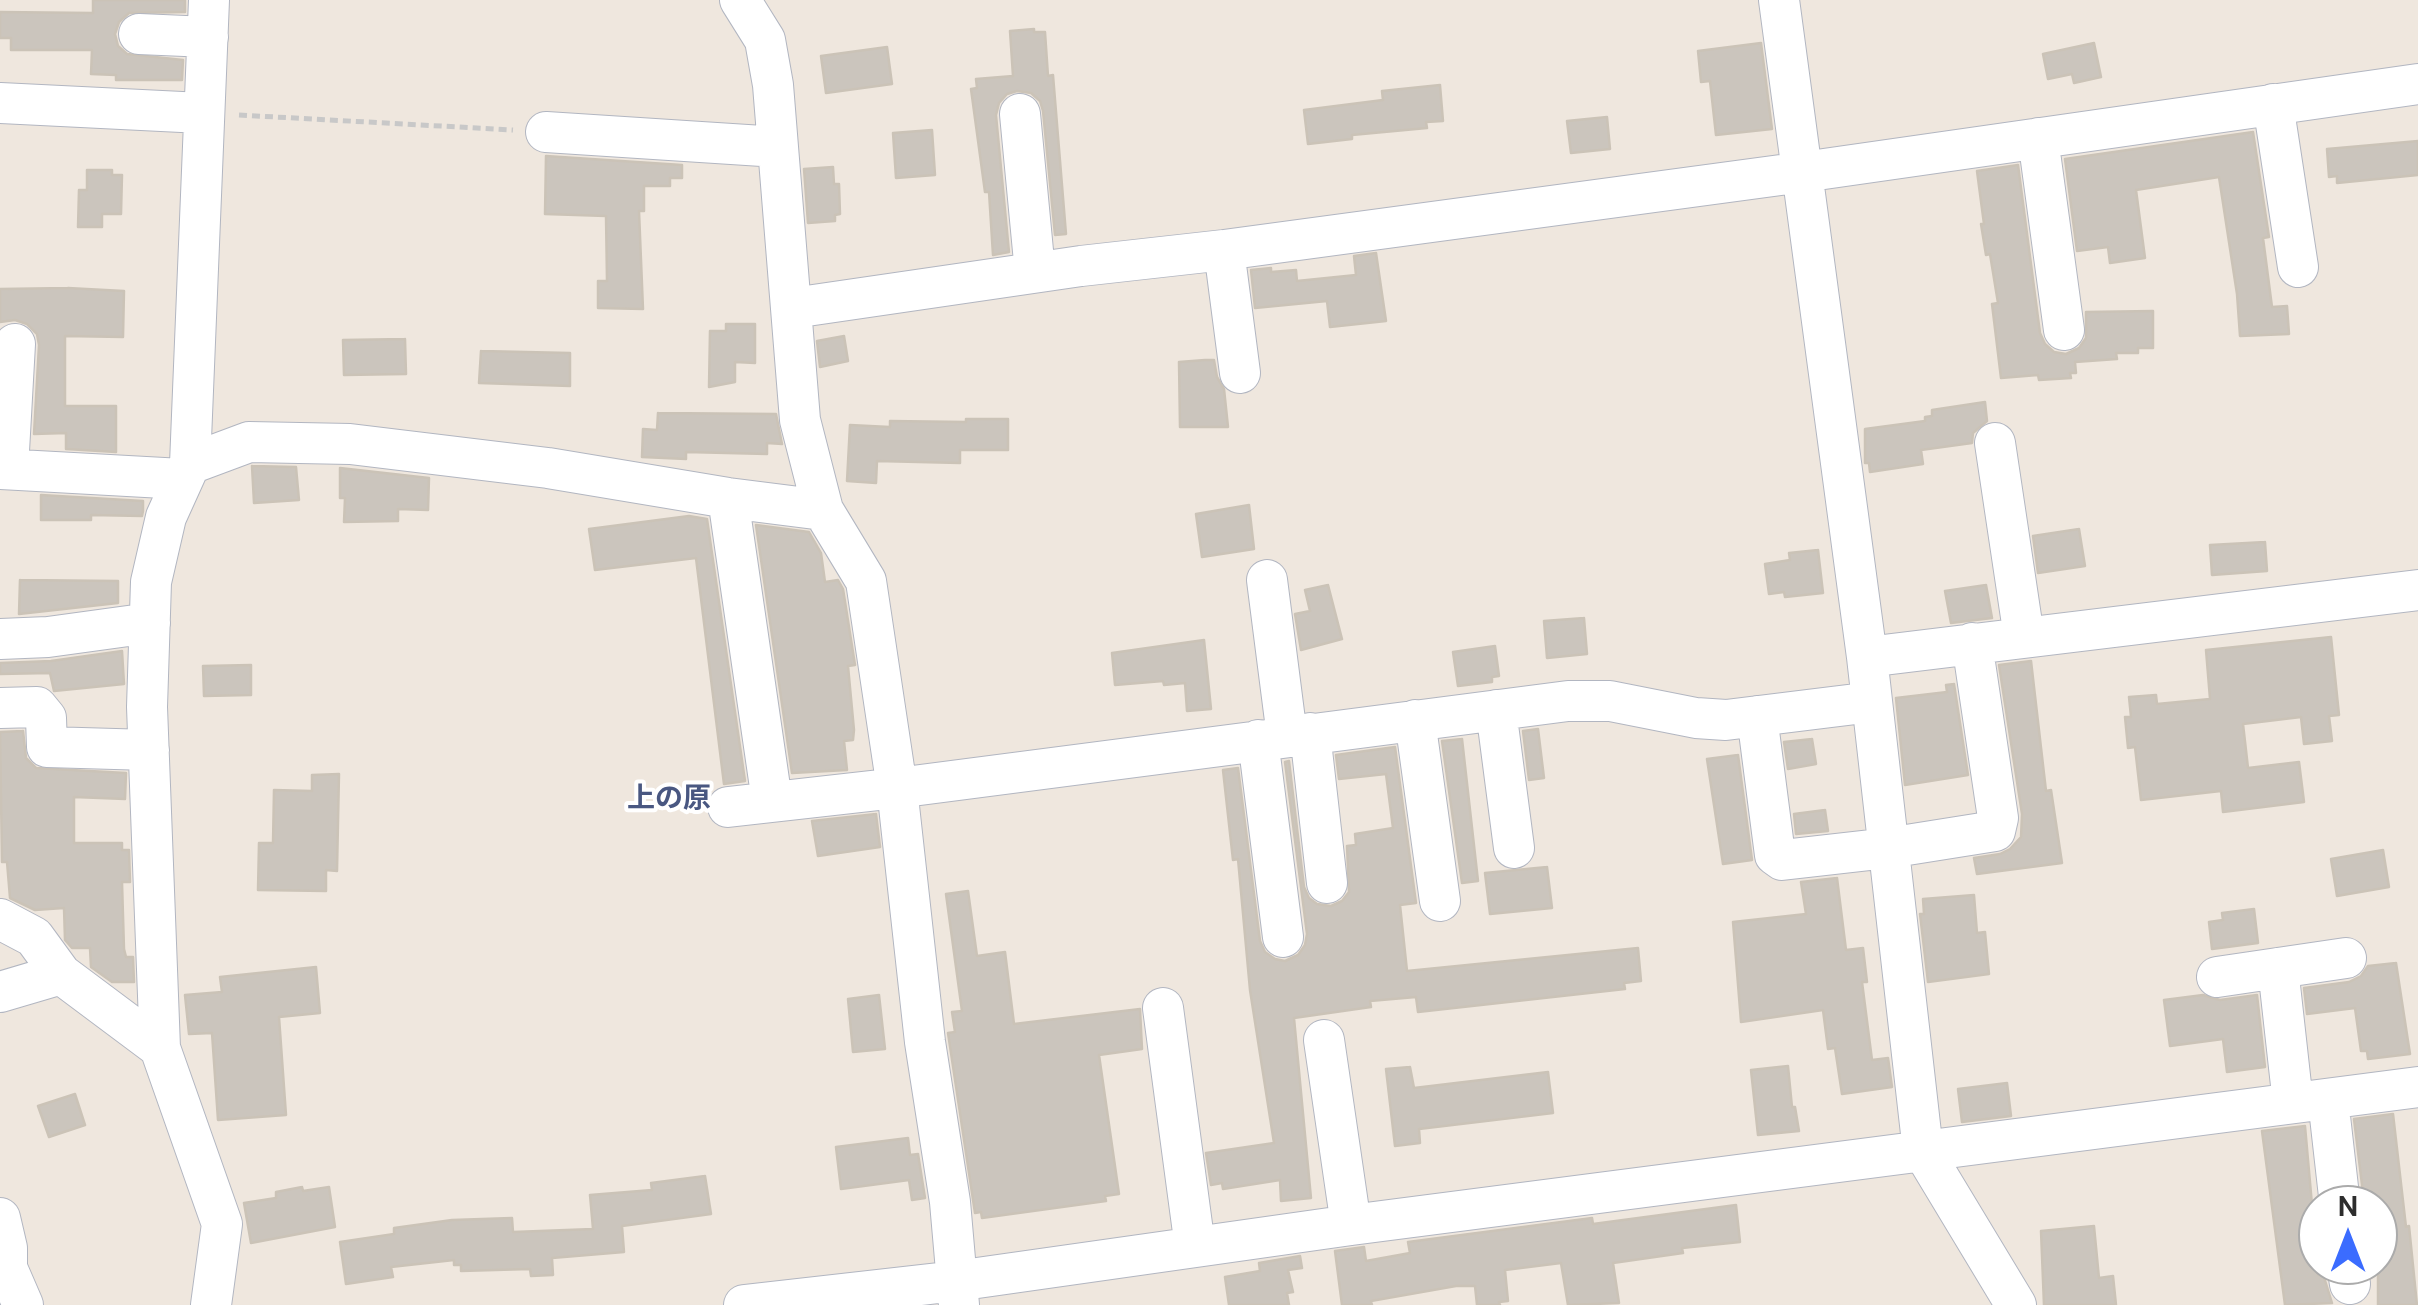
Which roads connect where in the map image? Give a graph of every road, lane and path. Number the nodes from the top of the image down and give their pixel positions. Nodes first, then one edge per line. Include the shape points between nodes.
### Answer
1 (740, 0) edge
2 (1780, 0) edge
3 (208, 18) edge
4 (139, 34) dead end
5 (2418, 84) edge
6 (0, 103) edge
7 (2273, 104) junction
8 (202, 113) junction
9 (1020, 114) dead end
10 (546, 132) joint
11 (2038, 138) junction
12 (778, 148) junction
13 (1803, 172) junction
14 (1224, 250) junction
15 (2298, 267) dead end
16 (1035, 272) junction
17 (793, 308) junction
18 (2064, 330) dead end
19 (15, 344) dead end
20 (1240, 373) dead end
21 (1995, 443) dead end
22 (4, 469) edge
23 (186, 472) junction
24 (728, 498) junction
25 (822, 510) junction
26 (1267, 580) dead end
27 (2418, 590) edge
28 (150, 623) junction
29 (0, 638) edge
30 (2024, 638) junction
31 (1972, 643) junction
32 (1867, 657) junction
33 (1872, 702) junction
34 (0, 708) edge
35 (1496, 710) junction
36 (1757, 716) junction
37 (1415, 720) junction
38 (1285, 737) junction
39 (149, 750) junction
40 (897, 788) junction
41 (772, 802) junction
42 (728, 807) dead end
43 (1514, 848) dead end
44 (1888, 848) junction
45 (1328, 883) dead end
46 (1440, 901) dead end
47 (0, 919) edge
48 (1283, 936) dead end
49 (2346, 958) dead end
50 (2278, 968) junction
51 (61, 974) junction
52 (2216, 977) dead end
53 (0, 992) edge
54 (1164, 1008) dead end
55 (1324, 1040) dead end
56 (160, 1048) junction
57 (2418, 1087) edge
58 (2311, 1101) junction
59 (1923, 1150) junction
60 (2334, 1185) edge
61 (0, 1218) edge
62 (1351, 1226) junction
63 (1195, 1248) junction
64 (3, 1266) edge
65 (957, 1293) edge
66 (23, 1305) edge
67 (211, 1305) edge
68 (744, 1305) edge
69 (2016, 1305) edge

1 - 12 street via 764,40
2 - 13 street
3 - 4 street
3 - 8 street
5 - 7 street
6 - 8 street
7 - 11 street
7 - 15 street
8 - 10 path
8 - 23 street
9 - 16 street
10 - 12 street
11 - 13 street
11 - 18 street
12 - 17 street
13 - 14 street
13 - 32 street
14 - 16 street
14 - 20 street
16 - 17 street
17 - 25 street via 800,420
19 - 22 street
21 - 30 street
22 - 23 street
23 - 24 street via 248,442 350,444
23 - 28 street via 166,516 151,582
24 - 25 street
24 - 41 street
25 - 40 street via 866,581
26 - 38 street
27 - 30 street
28 - 29 street
28 - 39 street
30 - 31 street
31 - 32 street
31 - 44 street via 1995,831
32 - 33 street
33 - 36 street
33 - 44 street
34 - 39 street via 37,708 46,718 47,747
35 - 36 street via 1610,700 1696,718
35 - 37 street
35 - 43 street
36 - 44 street via 1775,855 1782,860
37 - 38 street
37 - 46 street
38 - 40 street
38 - 45 street
38 - 48 street
39 - 56 street
40 - 41 street
40 - 65 street
41 - 42 street
44 - 59 street
47 - 51 street via 34,936
49 - 50 street
50 - 52 street
50 - 58 street
51 - 53 street
51 - 56 street
54 - 63 street
55 - 62 street
56 - 67 street via 222,1224
57 - 58 street
58 - 59 street
58 - 60 street
59 - 62 street
59 - 69 street
61 - 64 street
62 - 63 street
63 - 65 street
64 - 66 street
65 - 68 street

